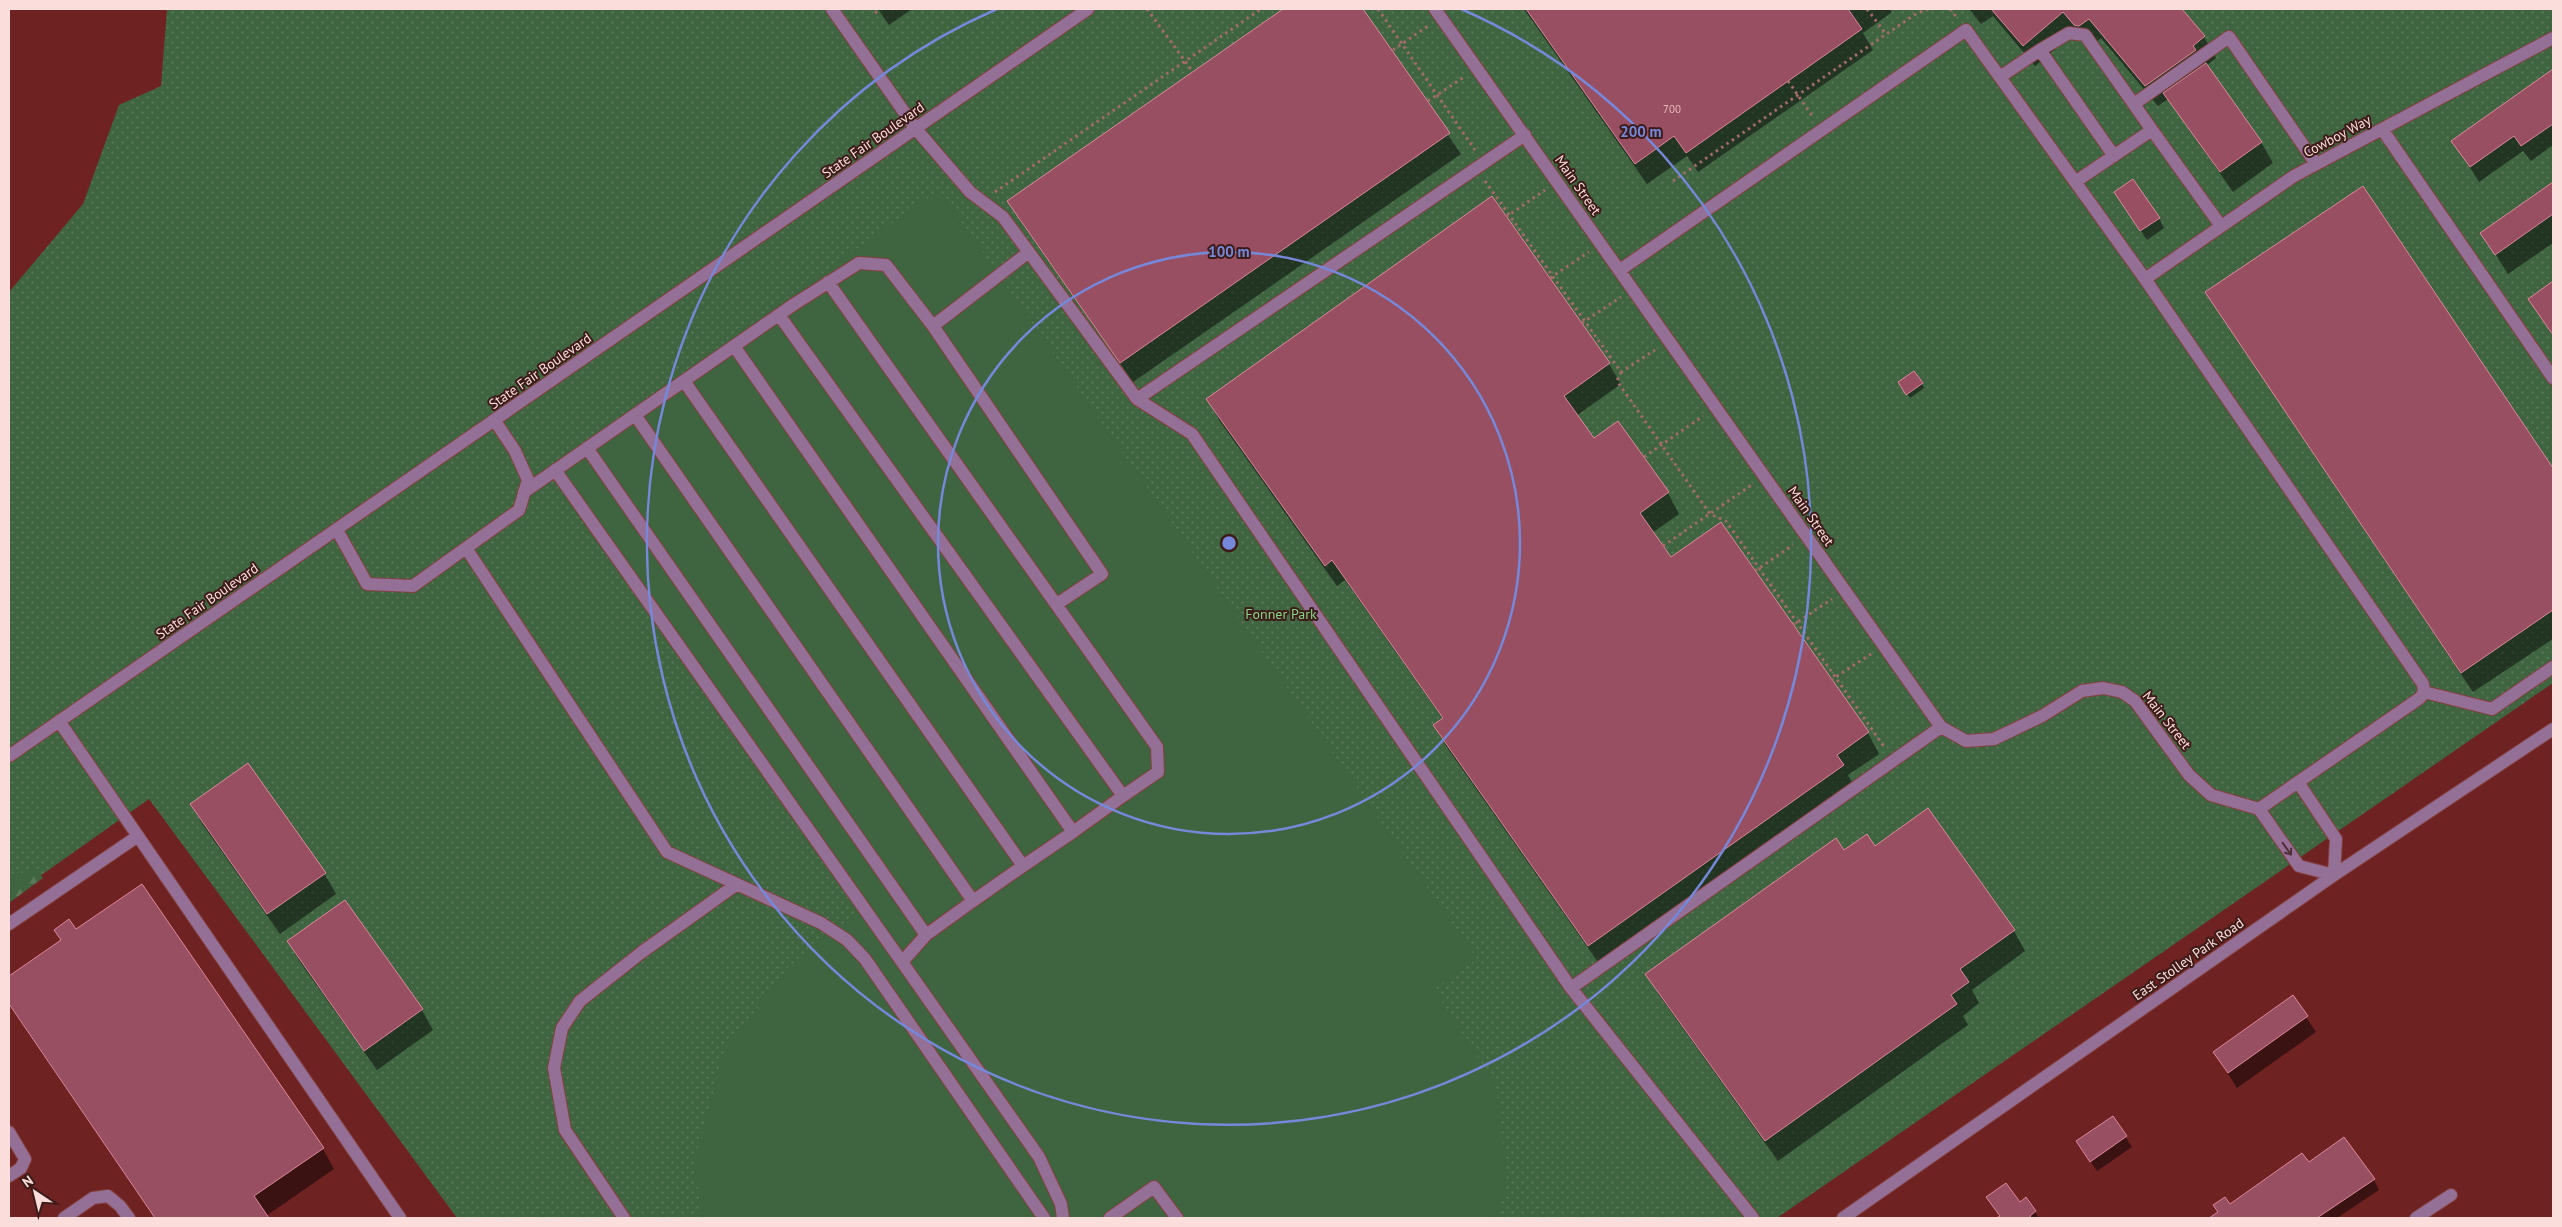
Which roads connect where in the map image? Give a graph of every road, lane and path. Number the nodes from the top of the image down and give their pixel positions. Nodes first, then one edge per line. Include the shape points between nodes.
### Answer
1 (832, 9) edge
2 (880, 9) edge
3 (1088, 9) edge
4 (1147, 9) edge
5 (1261, 9) edge
6 (1378, 9) edge
7 (1868, 9) edge
8 (1929, 9) edge
9 (875, 13) dead end
10 (1438, 13) edge
11 (1886, 34) junction
12 (2553, 38) edge
13 (1402, 44) junction
14 (1393, 50) dead end
15 (2040, 50) junction
16 (1184, 60) junction
17 (1477, 68) junction
18 (1193, 72) dead end
19 (2000, 77) junction
20 (1788, 81) dead end
21 (1437, 94) junction
22 (1798, 95) junction
23 (1428, 101) dead end
24 (2134, 104) junction
25 (916, 129) junction
26 (2382, 129) junction
27 (1822, 130) junction
28 (2152, 130) junction
29 (1525, 134) junction
30 (2114, 156) junction
31 (2316, 164) junction
32 (1480, 165) junction
33 (1558, 181) junction
34 (1672, 181) dead end
35 (2075, 182) junction
36 (982, 201) junction
37 (1508, 216) junction
38 (2221, 226) junction
39 (1602, 244) junction
40 (1029, 252) junction
41 (1620, 270) junction
42 (1552, 278) junction
43 (2145, 279) junction
44 (828, 282) junction
45 (1634, 289) junction
46 (779, 315) junction
47 (1583, 322) junction
48 (933, 326) junction
49 (1669, 340) junction
50 (734, 346) junction
51 (1621, 372) junction
52 (2553, 378) edge
53 (684, 381) junction
54 (1137, 399) junction
55 (1716, 407) junction
56 (635, 415) junction
57 (495, 421) junction
58 (1661, 445) junction
59 (587, 448) junction
60 (1644, 457) dead end
61 (555, 470) junction
62 (1764, 475) junction
63 (524, 492) junction
64 (1710, 514) junction
65 (337, 530) junction
66 (1807, 535) junction
67 (1663, 546) dead end
68 (466, 548) junction
69 (1759, 568) junction
70 (1755, 571) dead end
71 (1845, 590) junction
72 (1057, 604) junction
73 (1797, 622) junction
74 (1793, 625) dead end
75 (1884, 645) junction
76 (2553, 667) edge
77 (1833, 678) junction
78 (2424, 692) junction
79 (59, 721) junction
80 (1941, 727) junction
81 (2553, 729) edge
82 (9, 756) edge
83 (1893, 760) junction
84 (2298, 782) junction
85 (1123, 796) junction
86 (2259, 809) junction
87 (1072, 832) junction
88 (138, 836) junction
89 (1024, 866) junction
90 (2334, 875) junction
91 (737, 884) junction
92 (973, 901) junction
93 (9, 924) edge
94 (926, 934) junction
95 (902, 962) junction
96 (1571, 988) junction
97 (9, 1132) edge
98 (9, 1176) edge
99 (2451, 1195) dead end
100 (64, 1218) edge
101 (129, 1218) edge
102 (400, 1218) edge
103 (624, 1218) edge
104 (1044, 1218) edge
105 (1063, 1218) edge
106 (1110, 1218) edge
107 (1177, 1218) edge
108 (1753, 1218) edge
109 (1843, 1218) edge
110 (2416, 1218) edge

1 - 25 street
2 - 9 path
3 - 25 street, State Fair Boulevard
4 - 16 path
5 - 16 path
6 - 13 path
7 - 11 path
8 - 11 path via 1917,13
10 - 13 path
10 - 17 street, Main Street
11 - 22 path
12 - 26 street, Cowboy Way
13 - 14 path
13 - 21 path
15 - 19 street
15 - 24 street via 2069,33 2085,35
15 - 30 street
16 - 18 path
16 - 36 path
17 - 21 path
17 - 29 street, Main Street
19 - 27 street via 1966,30
19 - 35 street
20 - 22 path
21 - 23 path
21 - 32 path
22 - 27 path
22 - 34 path
24 - 28 street
24 - 31 street via 2229,37
25 - 36 street via 940,160
25 - 57 street, State Fair Boulevard
26 - 31 street, Cowboy Way
26 - 52 street
27 - 41 street
28 - 30 street
28 - 38 street
29 - 32 street
29 - 33 street, Main Street
30 - 35 street
31 - 38 street, Cowboy Way
32 - 37 path
32 - 54 street
33 - 37 path
33 - 39 street, Main Street
35 - 43 street
36 - 40 street via 1003,216
37 - 42 path
38 - 43 street, Cowboy Way
39 - 41 street, Main Street
39 - 42 path
40 - 48 street
40 - 54 street
41 - 45 street, Main Street
42 - 47 path
43 - 78 street via 2423,684
44 - 46 street
44 - 48 street via 859,263 886,266
44 - 72 street
45 - 47 path
45 - 49 street, Main Street
46 - 50 street
46 - 85 street
47 - 51 path
48 - 72 street via 1102,574
49 - 51 path
49 - 55 street, Main Street
50 - 53 street
50 - 87 street
51 - 58 path via 1616,381
53 - 56 street
53 - 89 street
54 - 96 street via 1192,434
55 - 58 path
55 - 62 street, Main Street
56 - 59 street
56 - 92 street
57 - 63 street via 515,451 528,480
57 - 65 street, State Fair Boulevard
58 - 60 path
58 - 64 path
59 - 61 street
59 - 94 street
61 - 63 street
61 - 95 street
62 - 64 path
62 - 66 street, Main Street
63 - 68 street via 518,510
64 - 67 path
64 - 69 path via 1726,522
65 - 68 street via 367,584 413,586
65 - 79 street, State Fair Boulevard
66 - 69 path
66 - 71 street, Main Street
68 - 91 street via 668,852
69 - 70 path
69 - 73 path
71 - 73 path
71 - 75 street, Main Street
72 - 85 street via 1157,747 1158,772
73 - 74 path
73 - 77 path
75 - 77 path
75 - 80 street, Main Street
76 - 78 street via 2492,709
77 - 83 path
78 - 84 street via 2420,698
79 - 82 street, State Fair Boulevard
79 - 88 street
80 - 83 street
80 - 86 street, Main Street via 1966,741 1994,739 2042,716 2082,691 2103,688 2122,692 2135,701 2189,775 2211,795
81 - 90 street, East Stolley Park Road
83 - 96 street
84 - 86 street
84 - 90 street via 2336,839
85 - 87 street
86 -> 90 street via 2299,866
87 - 89 street
88 - 93 street
88 - 102 street
89 - 92 street
90 - 109 street, East Stolley Park Road
91 - 103 street via 580,1001 562,1028 554,1068 565,1130
91 - 104 street via 821,923 847,940 865,960
92 - 94 street
94 - 95 street
95 - 105 street via 1039,1157 1061,1204
96 - 108 street
97 - 98 street via 25,1159 21,1168
99 - 110 street
100 - 101 street via 93,1198 108,1196
106 - 107 street via 1154,1187

